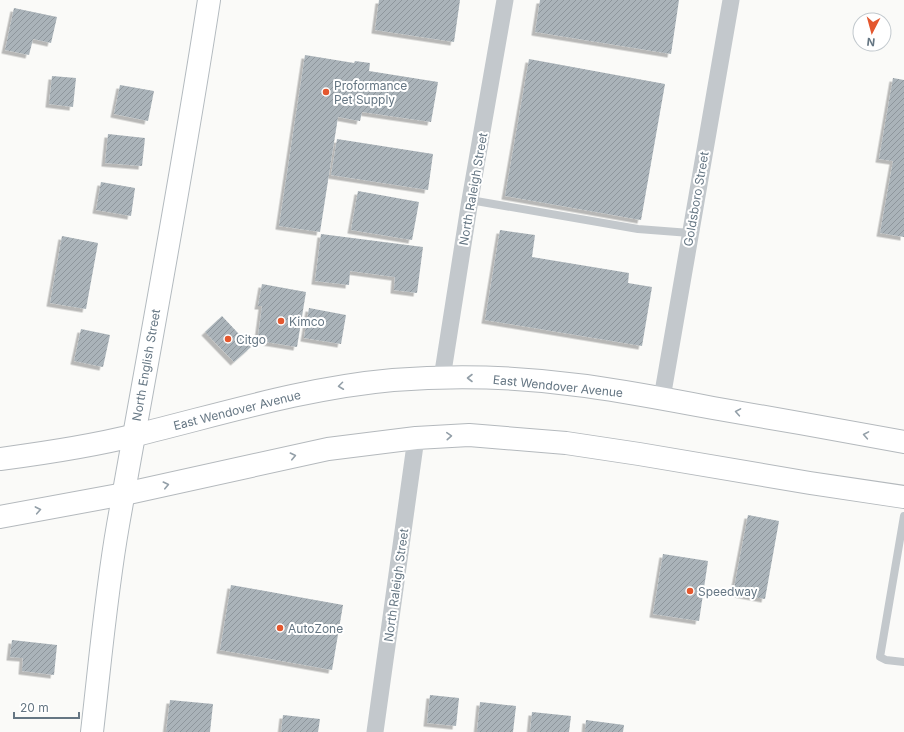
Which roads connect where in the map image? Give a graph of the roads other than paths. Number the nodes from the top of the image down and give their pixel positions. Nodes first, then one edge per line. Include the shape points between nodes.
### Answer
1 (209, 0) edge
2 (505, 0) edge
3 (731, 0) edge
4 (470, 200) junction
5 (690, 233) junction
6 (442, 378) junction
7 (662, 398) junction
8 (134, 436) junction
9 (416, 438) junction
10 (904, 442) edge
11 (0, 459) edge
12 (124, 494) junction
13 (904, 497) edge
14 (904, 516) edge
15 (0, 517) edge
16 (904, 662) edge
17 (92, 732) edge
18 (375, 732) edge

1 - 8 main road, North English Street
2 - 4 street, North Raleigh Street
3 - 5 street, Goldsboro Street
4 - 5 lane via 638,229
4 - 6 street, North Raleigh Street
5 - 7 street, Goldsboro Street
7 -> 6 main road, East Wendover Avenue via 585,386 504,378
6 -> 8 main road, East Wendover Avenue via 393,380 336,387 272,399
10 -> 7 main road, East Wendover Avenue
8 - 11 main road, East Wendover Avenue
8 - 12 main road, North English Street
12 -> 9 main road via 328,448
9 -> 13 main road via 469,435 566,443
9 - 18 street, North Raleigh Street
15 -> 12 main road
12 - 17 main road, North English Street via 104,624
14 - 16 lane via 880,657

